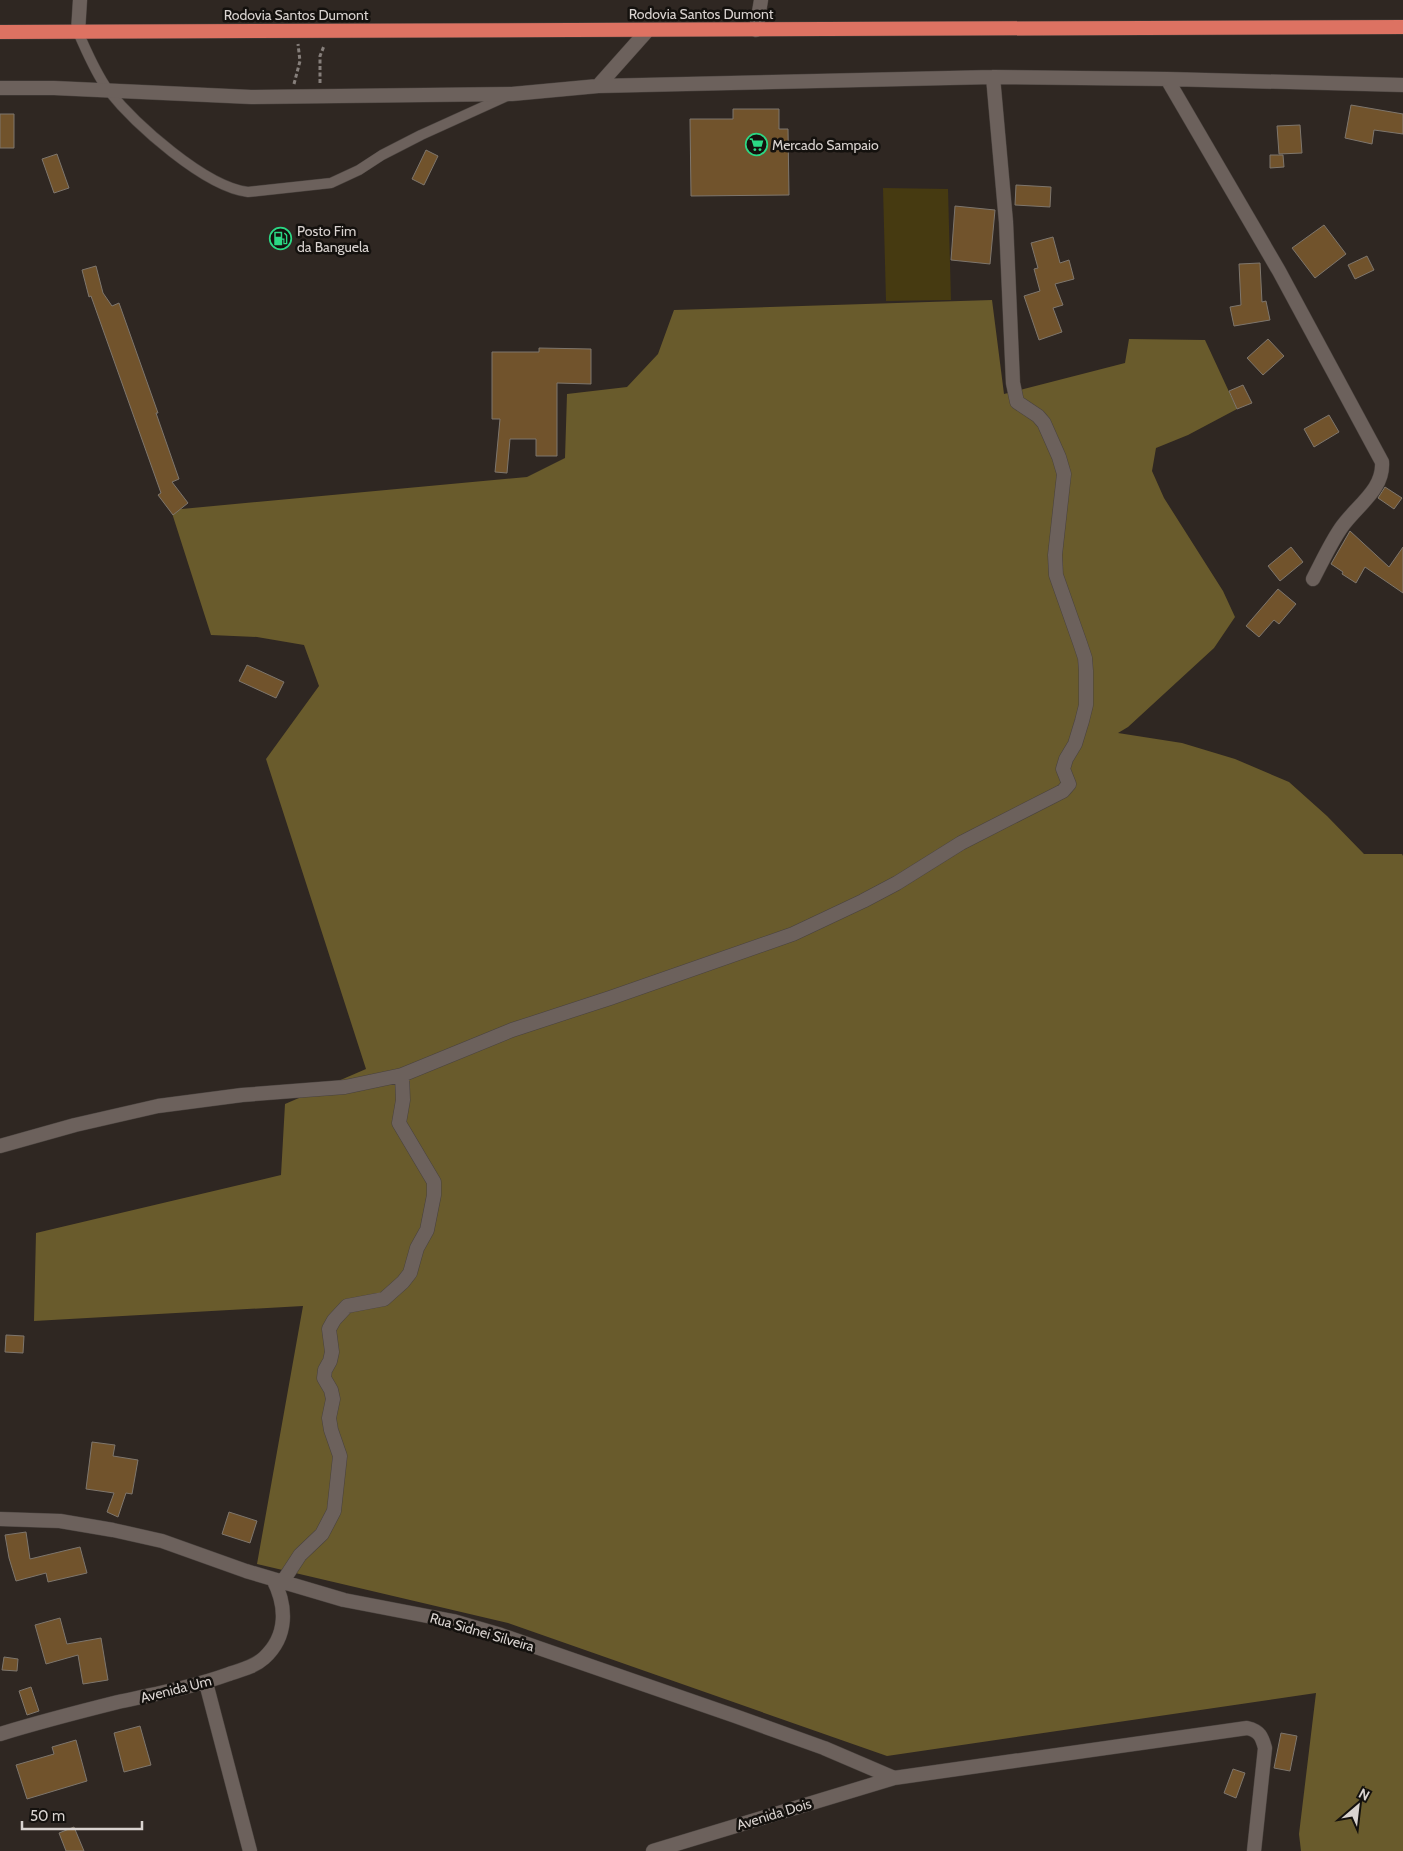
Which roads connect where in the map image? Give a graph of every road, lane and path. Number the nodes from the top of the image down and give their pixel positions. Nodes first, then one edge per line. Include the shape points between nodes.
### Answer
1 (80, 0) edge
2 (761, 0) edge
3 (1403, 27) edge
4 (756, 30) junction
5 (647, 31) junction
6 (0, 32) edge
7 (78, 32) junction
8 (292, 32) junction
9 (333, 32) junction
10 (993, 76) junction
11 (1167, 79) junction
12 (1403, 85) edge
13 (598, 86) junction
14 (0, 88) edge
15 (109, 91) junction
16 (512, 94) junction
17 (291, 96) junction
18 (322, 96) junction
19 (1313, 579) dead end
20 (402, 1074) junction
21 (0, 1146) edge
22 (0, 1519) edge
23 (278, 1580) junction
24 (206, 1683) junction
25 (0, 1734) edge
26 (894, 1778) junction
27 (250, 1851) edge
28 (653, 1851) edge
29 (1254, 1851) edge

1 - 7 street
2 - 4 street
3 - 4 highway, Rodovia Santos Dumont
4 - 5 highway, Rodovia Santos Dumont
5 - 9 highway, Rodovia Santos Dumont
5 - 13 street
6 - 7 highway, Rodovia Santos Dumont
7 - 8 highway, Rodovia Santos Dumont
7 - 15 lane
8 - 9 highway, Rodovia Santos Dumont
8 - 17 path via 300,61
9 - 18 path via 320,56
10 - 11 street
10 - 13 street
10 - 20 street via 1017,402 1044,423 1064,474 1055,555 1056,575 1086,664 1086,705 1075,744 1063,769 1068,787 961,843 880,892 792,934 512,1030
11 - 12 street
11 - 19 street via 1279,270 1382,462 1383,472 1378,485 1343,526
13 - 16 street
14 - 15 street
15 - 16 lane via 144,128 176,154 212,180 235,191 248,192 331,183 421,135
15 - 17 street via 250,98
16 - 18 street
17 - 18 street
20 - 21 street via 345,1087 242,1094 158,1106
20 - 23 street via 403,1100 399,1123 434,1182 430,1219 410,1273 403,1282 384,1299 347,1306 330,1325 332,1352 324,1378 333,1399 329,1418 340,1456 334,1511 322,1534
22 - 23 street, Rua Sidnei Silveira via 60,1521 113,1530 162,1541
23 - 24 street, Avenida Um via 284,1616 279,1638 272,1650 248,1668
23 - 26 street, Rua Sidnei Silveira via 344,1600 453,1620 824,1748
24 - 25 street, Avenida Um
24 - 27 street
26 - 28 street, Avenida Dois
26 - 29 street, Avenida Dois via 1247,1728 1262,1735 1265,1748

